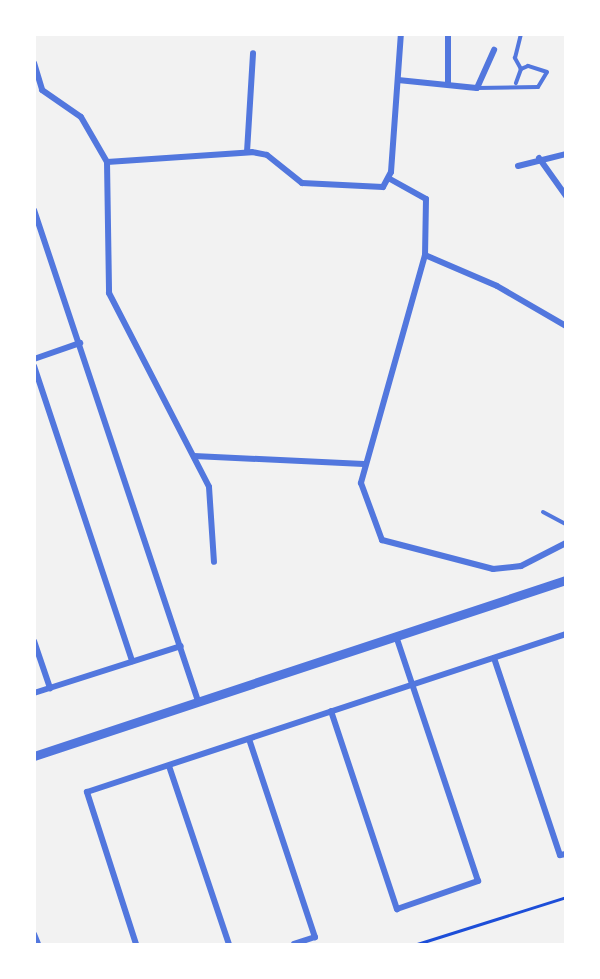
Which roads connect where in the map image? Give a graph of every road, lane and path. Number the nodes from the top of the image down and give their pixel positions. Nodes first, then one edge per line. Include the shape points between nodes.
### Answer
1 (400, 34) edge
2 (521, 34) edge
3 (448, 36) edge
4 (494, 50) dead end
5 (253, 53) dead end
6 (34, 63) edge
7 (521, 69) junction
8 (398, 80) junction
9 (516, 83) junction
10 (448, 84) junction
11 (477, 88) junction
12 (247, 152) junction
13 (566, 154) edge
14 (539, 158) junction
15 (106, 162) junction
16 (518, 166) dead end
17 (390, 179) junction
18 (566, 196) edge
19 (34, 210) edge
20 (425, 255) junction
21 (566, 326) edge
22 (80, 344) junction
23 (34, 359) edge
24 (34, 366) edge
25 (194, 456) junction
26 (364, 464) junction
27 (543, 512) dead end
28 (566, 524) edge
29 (566, 543) edge
30 (214, 562) dead end
31 (566, 580) edge
32 (566, 634) edge
33 (396, 636) junction
34 (34, 641) edge
35 (181, 646) junction
36 (494, 658) junction
37 (132, 661) junction
38 (413, 685) junction
39 (50, 688) junction
40 (34, 693) edge
41 (198, 701) junction
42 (331, 711) junction
43 (249, 739) junction
44 (34, 756) edge
45 (169, 766) junction
46 (566, 854) edge
47 (566, 897) edge
48 (34, 934) edge
49 (38, 945) edge
50 (136, 945) edge
51 (229, 945) edge
52 (294, 945) edge
53 (417, 945) edge

1 - 8 street
2 - 7 lane via 515,58
3 - 10 street
4 - 11 street
5 - 12 street
6 - 15 street via 42,90 81,117
7 - 9 lane
7 - 9 lane via 547,72 538,87
8 - 10 street
8 - 17 street
9 - 11 lane
10 - 11 street
12 - 15 street
12 - 17 street via 267,155 302,183 375,187
13 - 14 street
14 - 16 street
14 - 18 street
15 - 25 street via 109,293
17 - 20 street via 426,199
19 - 22 street
20 - 21 street via 498,286
20 - 26 street
22 - 23 street
22 - 35 street
24 - 37 street
25 - 26 street
25 - 30 street via 214,504
26 - 29 street via 363,494 381,540 391,545 429,550 493,568 521,566
27 - 28 lane
31 - 33 street
32 - 36 street
33 - 38 street
33 - 41 street
34 - 39 street
35 - 37 street
35 - 41 street
36 - 38 street
36 - 46 street via 560,855
37 - 39 street
38 - 42 street
38 - 42 street via 478,881 397,909
39 - 40 street
41 - 44 street
42 - 43 street
43 - 45 street
43 - 52 street via 315,937
45 - 50 street via 87,792
45 - 51 street
47 - 53 path
48 - 49 street

